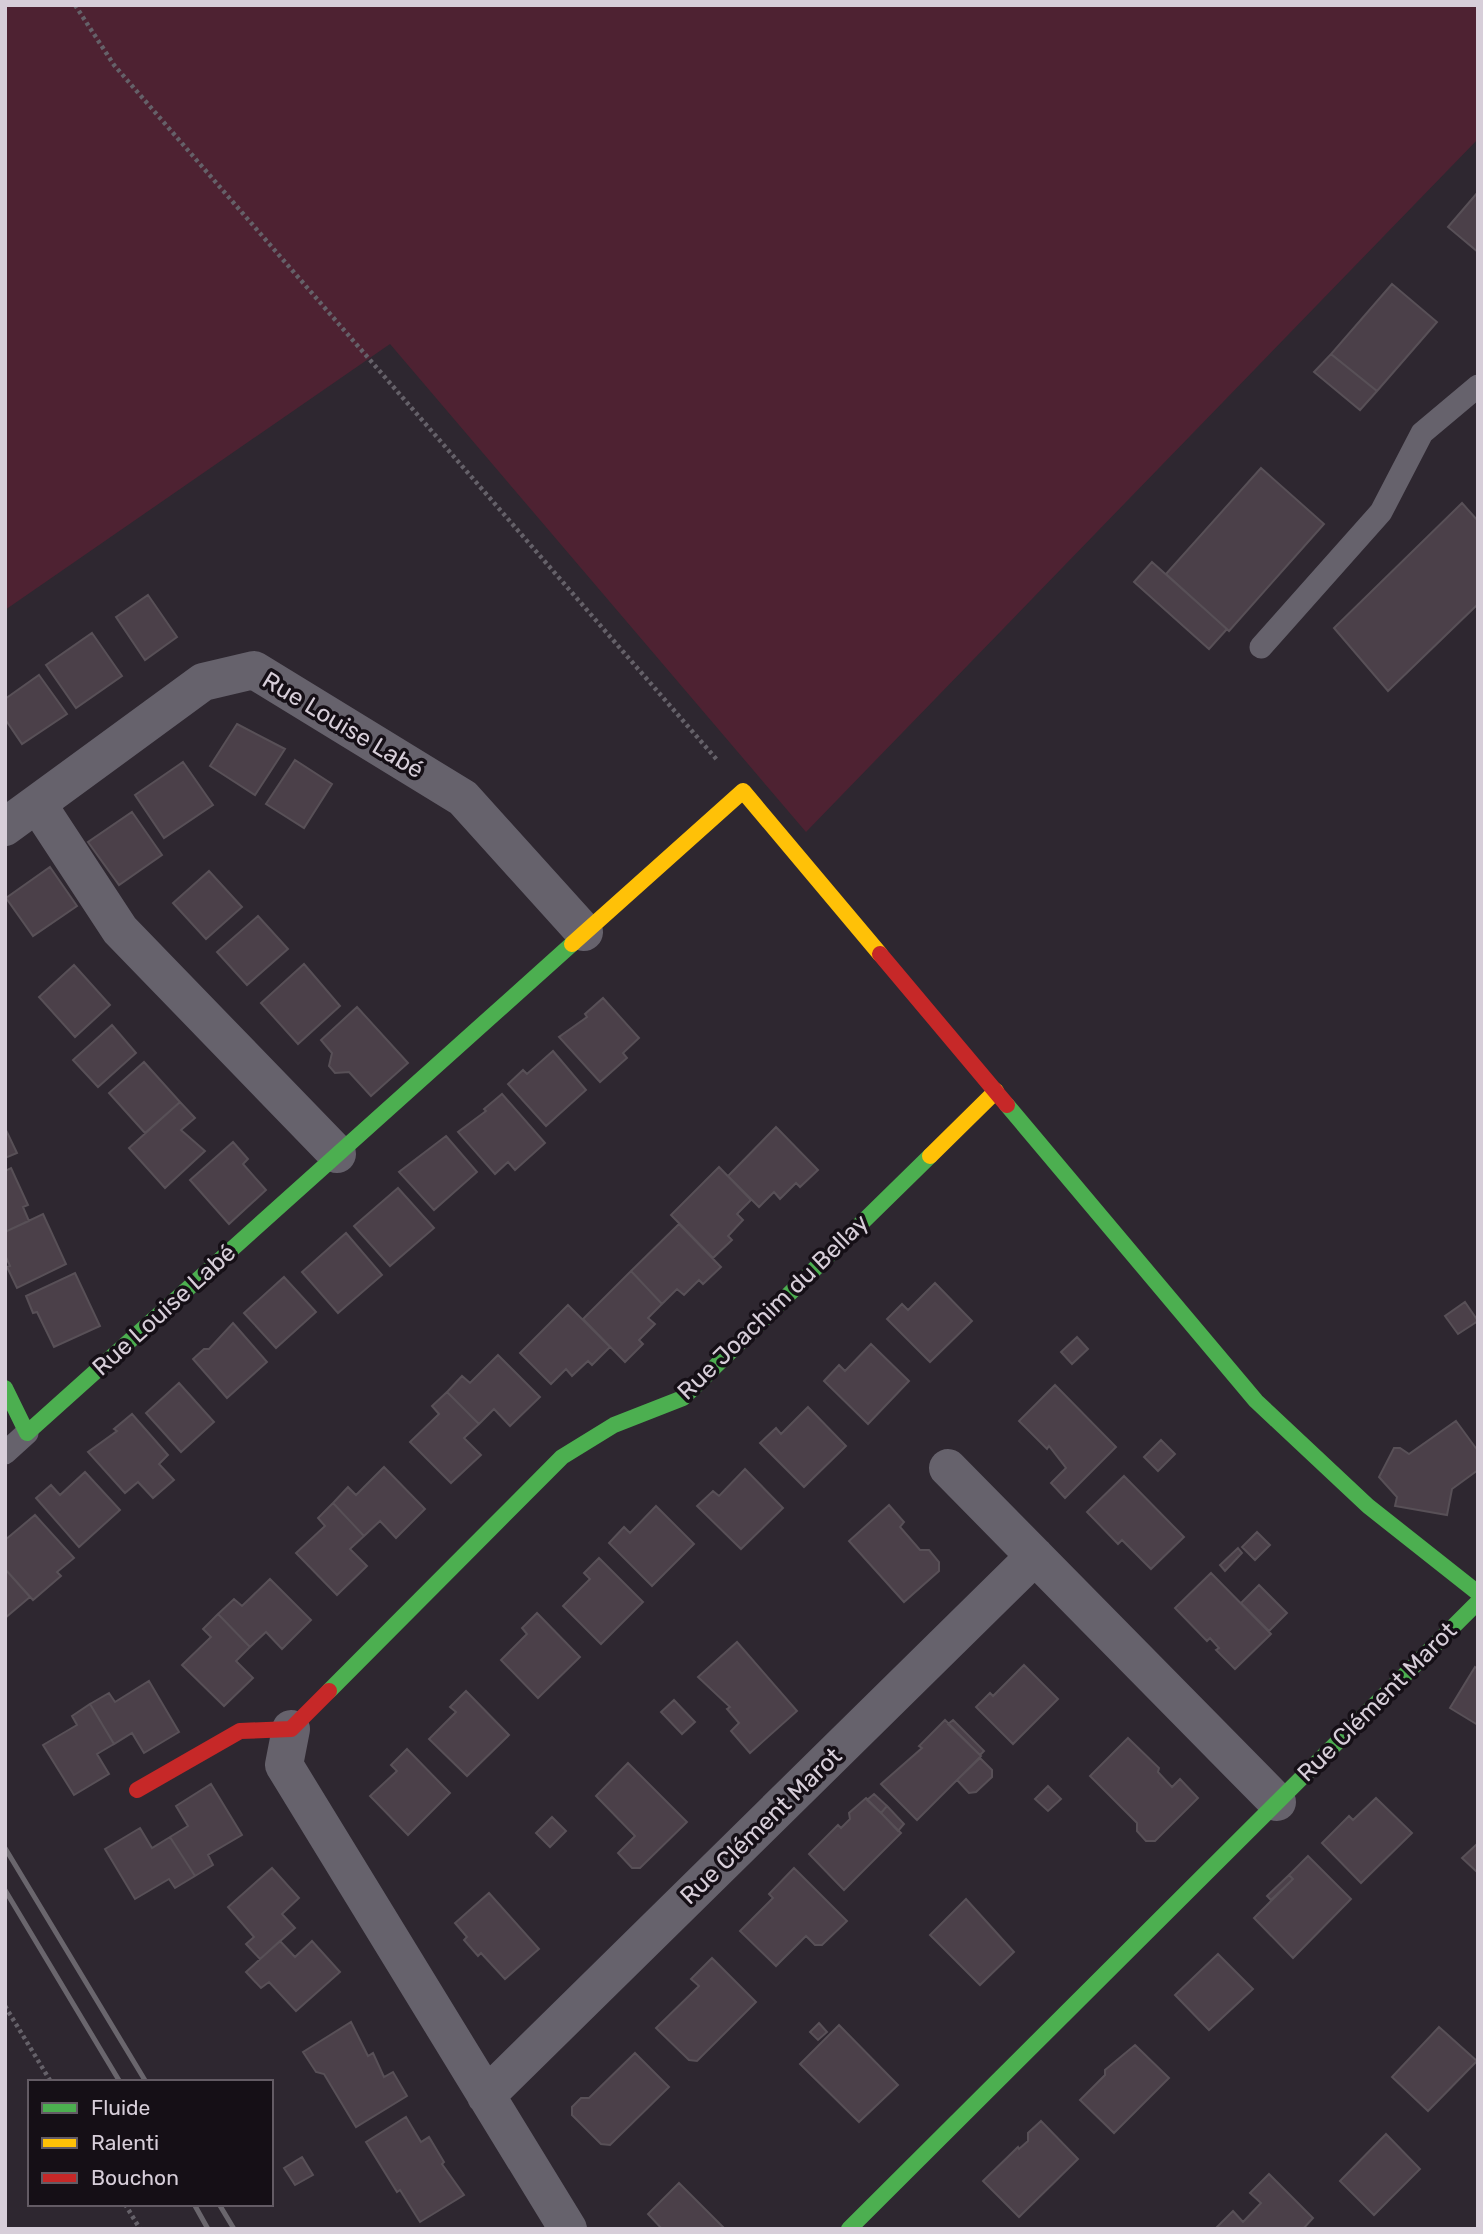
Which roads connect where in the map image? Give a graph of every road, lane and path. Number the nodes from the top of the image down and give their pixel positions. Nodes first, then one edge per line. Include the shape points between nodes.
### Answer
1 (75, 5) edge
2 (1478, 386) edge
3 (1261, 646) dead end
4 (743, 791) junction
5 (38, 805) junction
6 (5, 827) edge
7 (584, 932) junction
8 (996, 1091) junction
9 (337, 1154) junction
10 (5, 1388) edge
11 (27, 1433) junction
12 (5, 1453) edge
13 (948, 1468) dead end
14 (1035, 1556) junction
15 (1478, 1593) edge
16 (1478, 1602) edge
17 (291, 1729) junction
18 (137, 1790) dead end
19 (1278, 1802) junction
20 (5, 2006) edge
21 (50, 2080) edge
22 (486, 2096) junction
23 (126, 2206) edge
24 (140, 2229) edge
25 (568, 2229) edge
26 (849, 2229) edge

1 - 4 path via 114,65
2 - 3 lane via 1422,433 1381,512
4 - 7 street, Rue Louise Labé
4 - 8 street
5 - 6 street, Rue Louise Labé
5 - 7 street, Rue Louise Labé via 203,682 254,670 463,798
5 - 9 street via 120,930
7 - 9 street, Rue Louise Labé
8 - 15 street via 1256,1401 1368,1506
8 - 17 street, Rue Joachim du Bellay via 683,1398 614,1425 562,1457
9 - 11 street, Rue Louise Labé
10 - 11 street
11 - 12 lane
13 - 14 street, Rue Clément Marot
14 - 19 street, Rue Clément Marot
14 - 22 street, Rue Clément Marot
16 - 19 street, Rue Clément Marot
17 - 18 street via 240,1731
17 - 22 street via 284,1765
19 - 26 street, Rue Clément Marot
20 - 21 path
22 - 25 street
23 - 24 path

